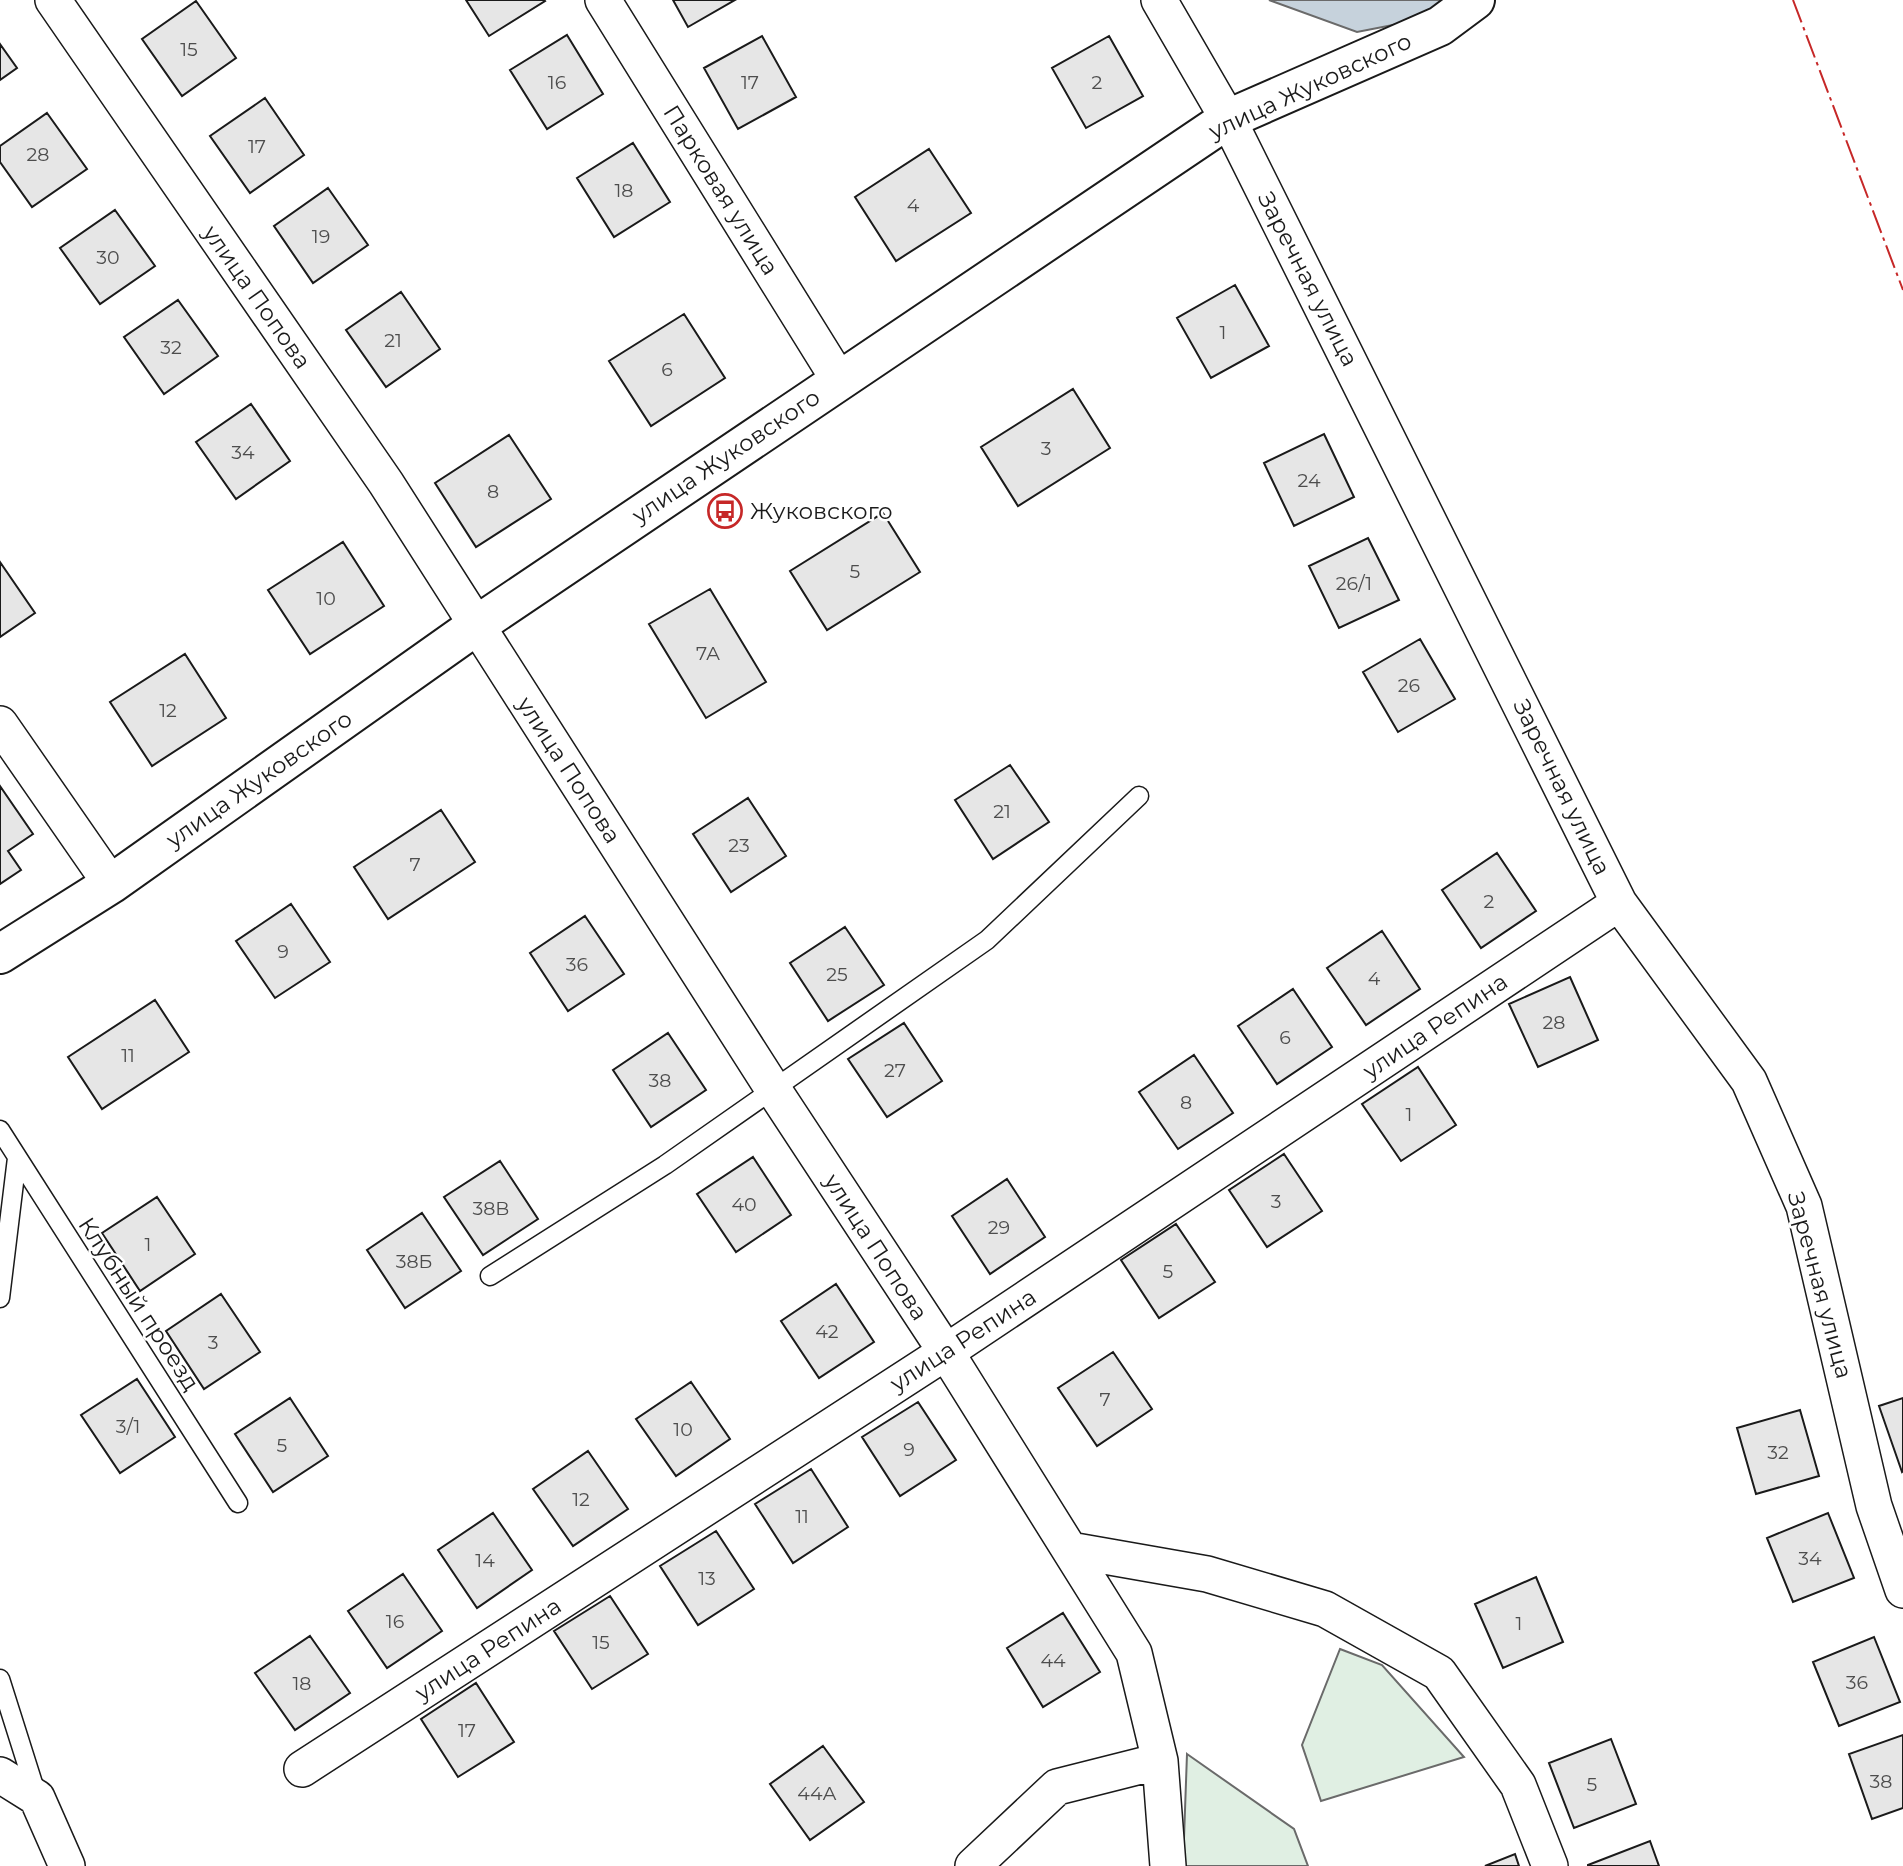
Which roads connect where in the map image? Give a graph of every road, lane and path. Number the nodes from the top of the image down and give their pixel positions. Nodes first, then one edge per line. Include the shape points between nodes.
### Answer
1 (53, 0) edge
2 (603, 0) edge
3 (1159, 0) edge
4 (1475, 0) edge
5 (1228, 119) junction
6 (839, 380) junction
7 (477, 625) junction
8 (0, 724) edge
9 (1139, 796) dead end
10 (111, 884) junction
11 (1619, 903) junction
12 (0, 954) edge
13 (773, 1089) junction
14 (0, 1130) edge
15 (17, 1158) junction
16 (490, 1276) dead end
17 (0, 1298) edge
18 (946, 1352) junction
19 (238, 1503) dead end
20 (1070, 1550) junction
21 (1903, 1590) edge
22 (0, 1679) edge
23 (1160, 1761) junction
24 (302, 1769) dead end
25 (0, 1775) edge
26 (37, 1798) junction
27 (67, 1866) edge
28 (973, 1866) edge
29 (1168, 1866) edge
30 (1550, 1866) edge

1 - 7 street, улица Попова via 386,483
2 - 6 street, Парковая улица
3 - 5 street, Заречная улица
4 - 5 street, улица Жуковского via 1440,26
5 - 6 street, улица Жуковского
5 - 11 street, Заречная улица
6 - 7 street, улица Жуковского
7 - 10 street, улица Жуковского
7 - 13 street, улица Попова
8 - 10 street
9 - 13 lane via 987,940
10 - 12 street, улица Жуковского
11 - 18 street, улица Репина
11 - 21 street, Заречная улица via 1749,1081 1804,1206 1874,1506
13 - 16 lane via 665,1165
13 - 18 street, улица Попова
14 - 15 lane, Клубный проезд
15 - 17 lane
15 - 19 lane, Клубный проезд
18 - 20 street, улица Попова
18 - 24 street, улица Репина
20 - 23 street, улица Попова via 1135,1653
20 - 30 street via 1207,1574 1325,1609 1439,1673 1518,1785
22 - 26 lane
23 - 28 street via 1057,1787
23 - 29 street, улица Попова
25 - 26 street
26 - 27 street

